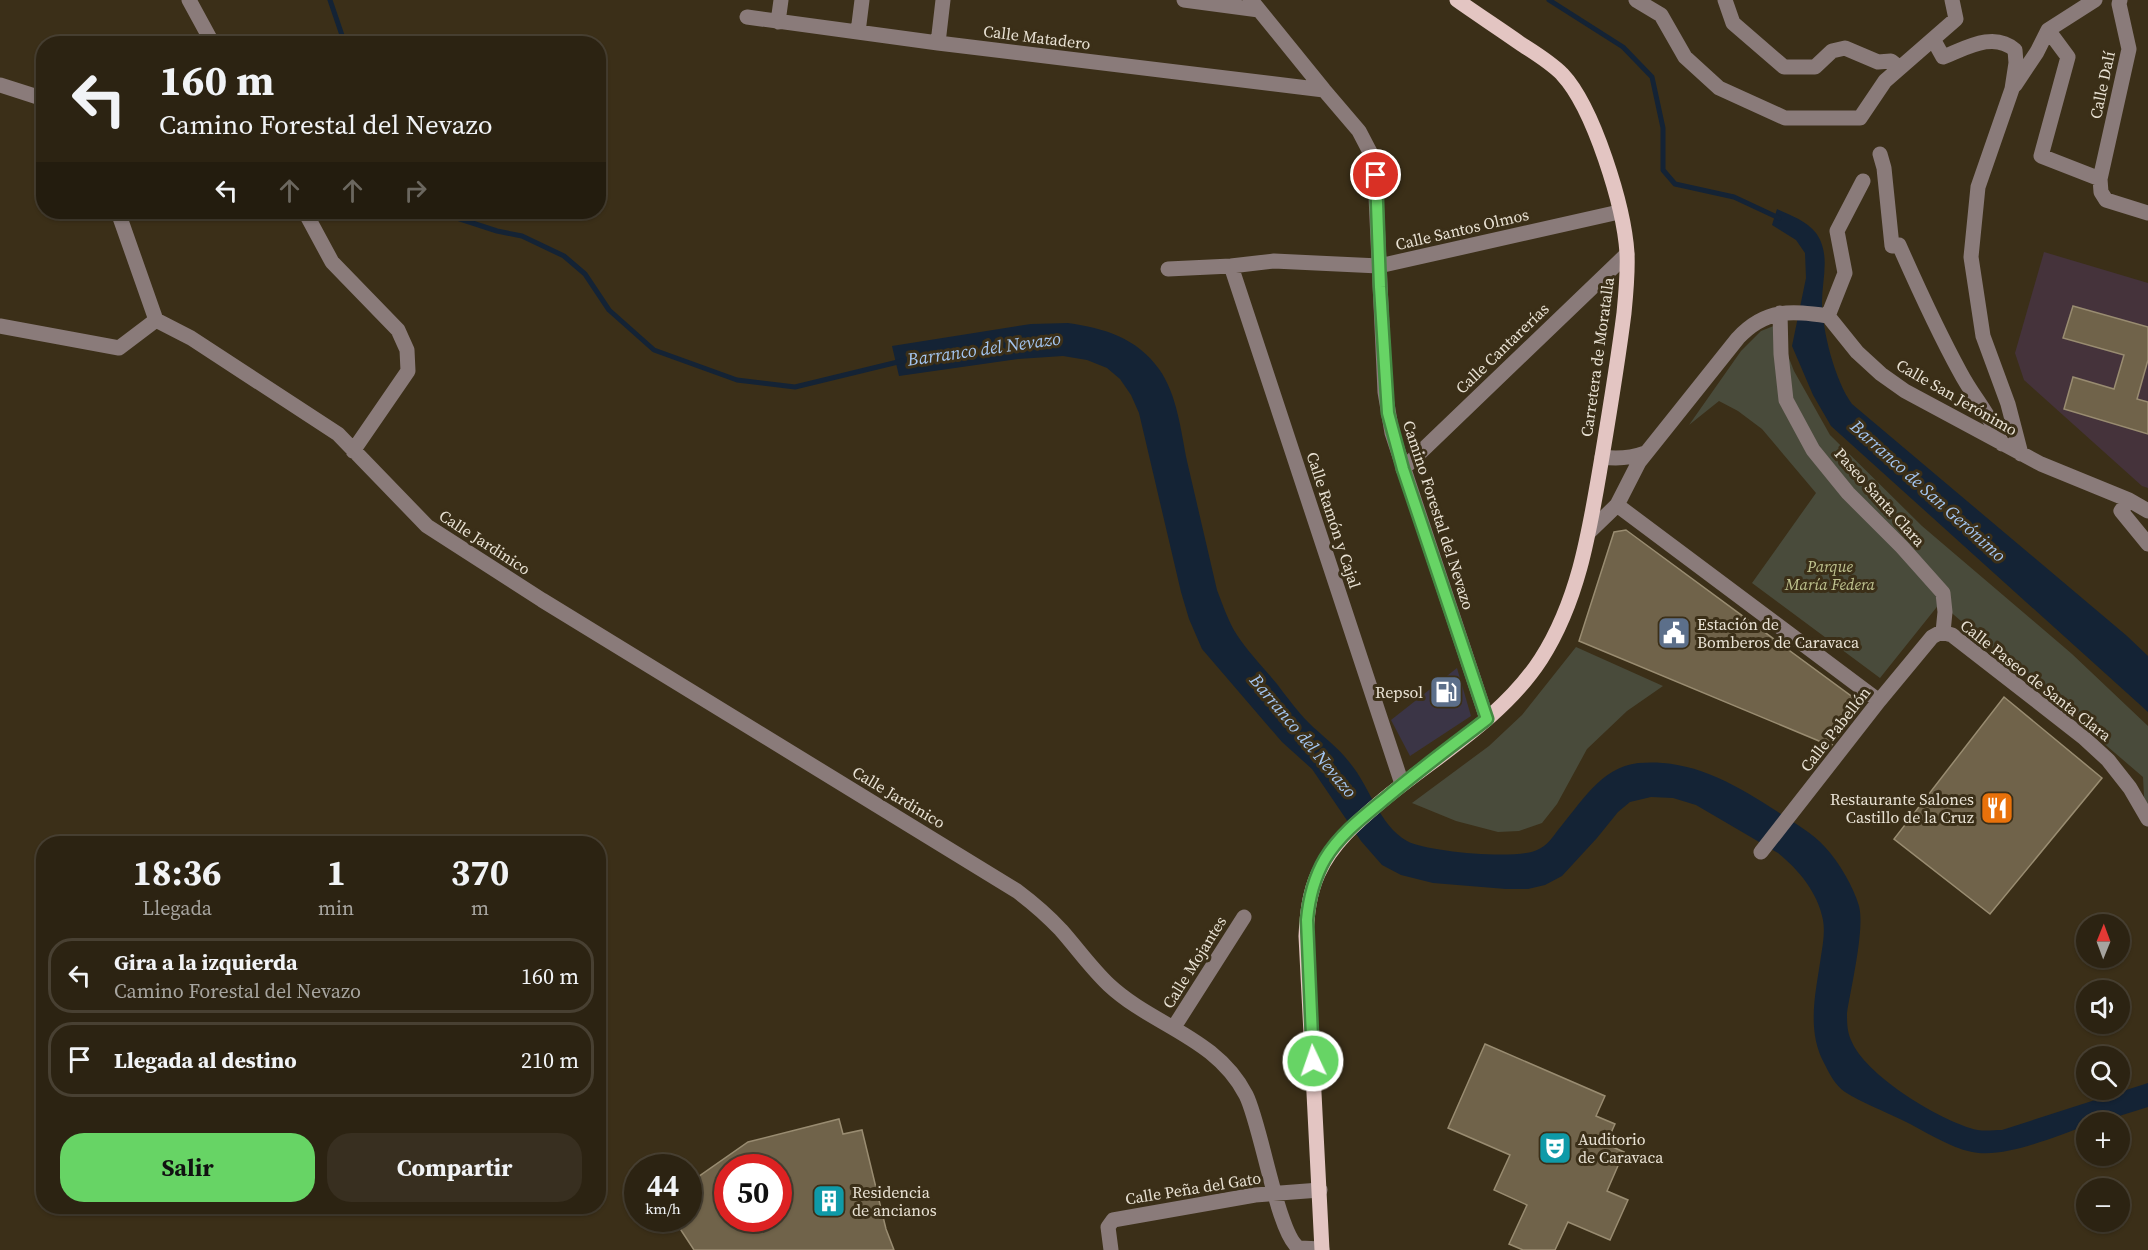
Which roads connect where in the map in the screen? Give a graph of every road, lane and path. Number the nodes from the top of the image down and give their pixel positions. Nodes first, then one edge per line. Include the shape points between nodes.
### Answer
1 (189, 0) edge
2 (781, 0) edge
3 (862, 0) edge
4 (943, 0) edge
5 (1184, 0) edge
6 (1456, 0) edge
7 (1636, 0) edge
8 (1725, 0) edge
9 (1952, 0) edge
10 (2095, 0) edge
11 (2121, 0) edge
12 (1255, 5) edge
13 (747, 17) dead end
14 (778, 22) junction
15 (2048, 30) junction
16 (858, 32) junction
17 (209, 36) edge
18 (1933, 39) junction
19 (938, 43) junction
20 (1900, 68) junction
21 (0, 85) edge
22 (2012, 89) junction
23 (1324, 90) junction
24 (36, 96) edge
25 (1880, 154) dead end
26 (2100, 179) junction
27 (1863, 181) dead end
28 (1619, 212) junction
29 (2148, 213) edge
30 (120, 219) edge
31 (309, 219) edge
32 (1627, 254) junction
33 (1231, 266) junction
34 (1378, 266) junction
35 (1168, 269) dead end
36 (1780, 313) junction
37 (1825, 316) junction
38 (156, 320) junction
39 (0, 326) edge
40 (2002, 444) junction
41 (353, 451) junction
42 (1645, 453) junction
43 (2021, 454) junction
44 (1607, 458) junction
45 (1403, 469) junction
46 (1629, 482) junction
47 (1597, 490) junction
48 (2129, 500) junction
49 (1617, 505) junction
50 (2148, 511) edge
51 (1589, 532) junction
52 (2148, 544) edge
53 (1942, 632) junction
54 (1879, 701) junction
55 (1487, 719) junction
56 (1402, 784) junction
57 (2148, 819) edge
58 (1761, 852) dead end
59 (1244, 917) dead end
60 (1174, 1027) junction
61 (1320, 1190) junction
62 (1275, 1193) junction
63 (1322, 1249) edge
64 (1111, 1250) edge

1 - 17 street
2 - 14 street
3 - 16 street
4 - 19 street
5 - 12 street
6 - 28 main road, Carretera de Moratalla via 1563,75 1587,110 1596,132
7 - 20 street via 1661,15 1684,57 1719,88 1785,118 1860,118 1885,81
8 - 20 street via 1733,23 1784,67 1815,67 1832,51 1845,48 1878,62 1891,61
9 - 18 street via 1956,19
10 - 15 street
11 - 26 street, Calle Dalí via 2129,49
12 - 23 street, Camino Forestal del Nevazo
13 - 14 street, Calle Matadero
14 - 16 street, Calle Matadero
15 - 22 street
15 - 26 street via 2068,57 2041,156
16 - 19 street, Calle Matadero
18 - 20 street
18 - 22 street via 1943,57 1996,40 2009,45 2015,50 2016,63
19 - 23 street, Calle Matadero
21 - 24 street
22 - 43 street via 1978,187 1971,257 1983,336
23 - 34 street, Camino Forestal del Nevazo via 1359,131 1371,154 1376,175
25 - 40 street via 1892,246 1899,245 1961,374 1995,424
26 - 29 street via 2106,200
27 - 37 street via 1837,231 1845,273
28 - 32 main road, Carretera de Moratalla
28 - 34 street, Calle Santos Olmos
30 - 38 street
31 - 41 street via 332,262 398,330 406,350 408,371
32 - 44 main road, Carretera de Moratalla
32 - 45 street, Calle Cantarerías
33 - 34 street, Calle Santos Olmos via 1274,261
33 - 35 street, Calle Santos Olmos
33 - 56 street, Calle Ramón y Cajal
34 - 45 street, Camino Forestal del Nevazo via 1385,392
36 - 37 street
36 - 42 street via 1761,318 1747,328
36 - 53 street, Paseo Santa Clara via 1786,400 1814,450 1841,484 1943,593
37 - 40 street, Calle San Jerónimo via 1881,374
38 - 39 street via 119,348
38 - 41 street, Calle Jardinico via 191,338 338,434
40 - 43 street, Calle San Jerónimo
41 - 60 street, Calle Jardinico via 427,526 1017,891 1050,918 1110,986
42 - 44 street
42 - 46 street
43 - 48 street, Calle San Jerónimo
44 - 46 street via 1623,464
44 - 47 main road, Carretera de Moratalla
45 - 55 street, Camino Forestal del Nevazo
46 - 49 street
47 - 49 street via 1599,507 1609,510
47 - 51 main road, Carretera de Moratalla
48 - 50 street, Calle San Jerónimo
48 - 52 street via 2121,510
49 - 51 street
49 - 54 street
51 - 55 main road, Carretera de Moratalla via 1570,600 1551,640 1521,686
53 - 54 street, Calle Pabellón via 1932,637
53 - 57 street, Calle Paseo de Santa Clara via 1952,635 2109,760
54 - 58 street, Calle Pabellón
55 - 56 main road, Carretera de Moratalla
56 - 61 main road, Carretera de Moratalla via 1340,840 1326,858 1310,898 1308,975
59 - 60 street, Calle Mojantes
60 - 62 street, Calle Jardinico via 1217,1058 1238,1080 1252,1107
61 - 62 street, Calle Peña del Gato
61 - 63 main road, Carretera de Moratalla
62 - 63 street, Calle Jardinico via 1296,1247
62 - 64 street, Calle Peña del Gato via 1113,1220 1108,1227

